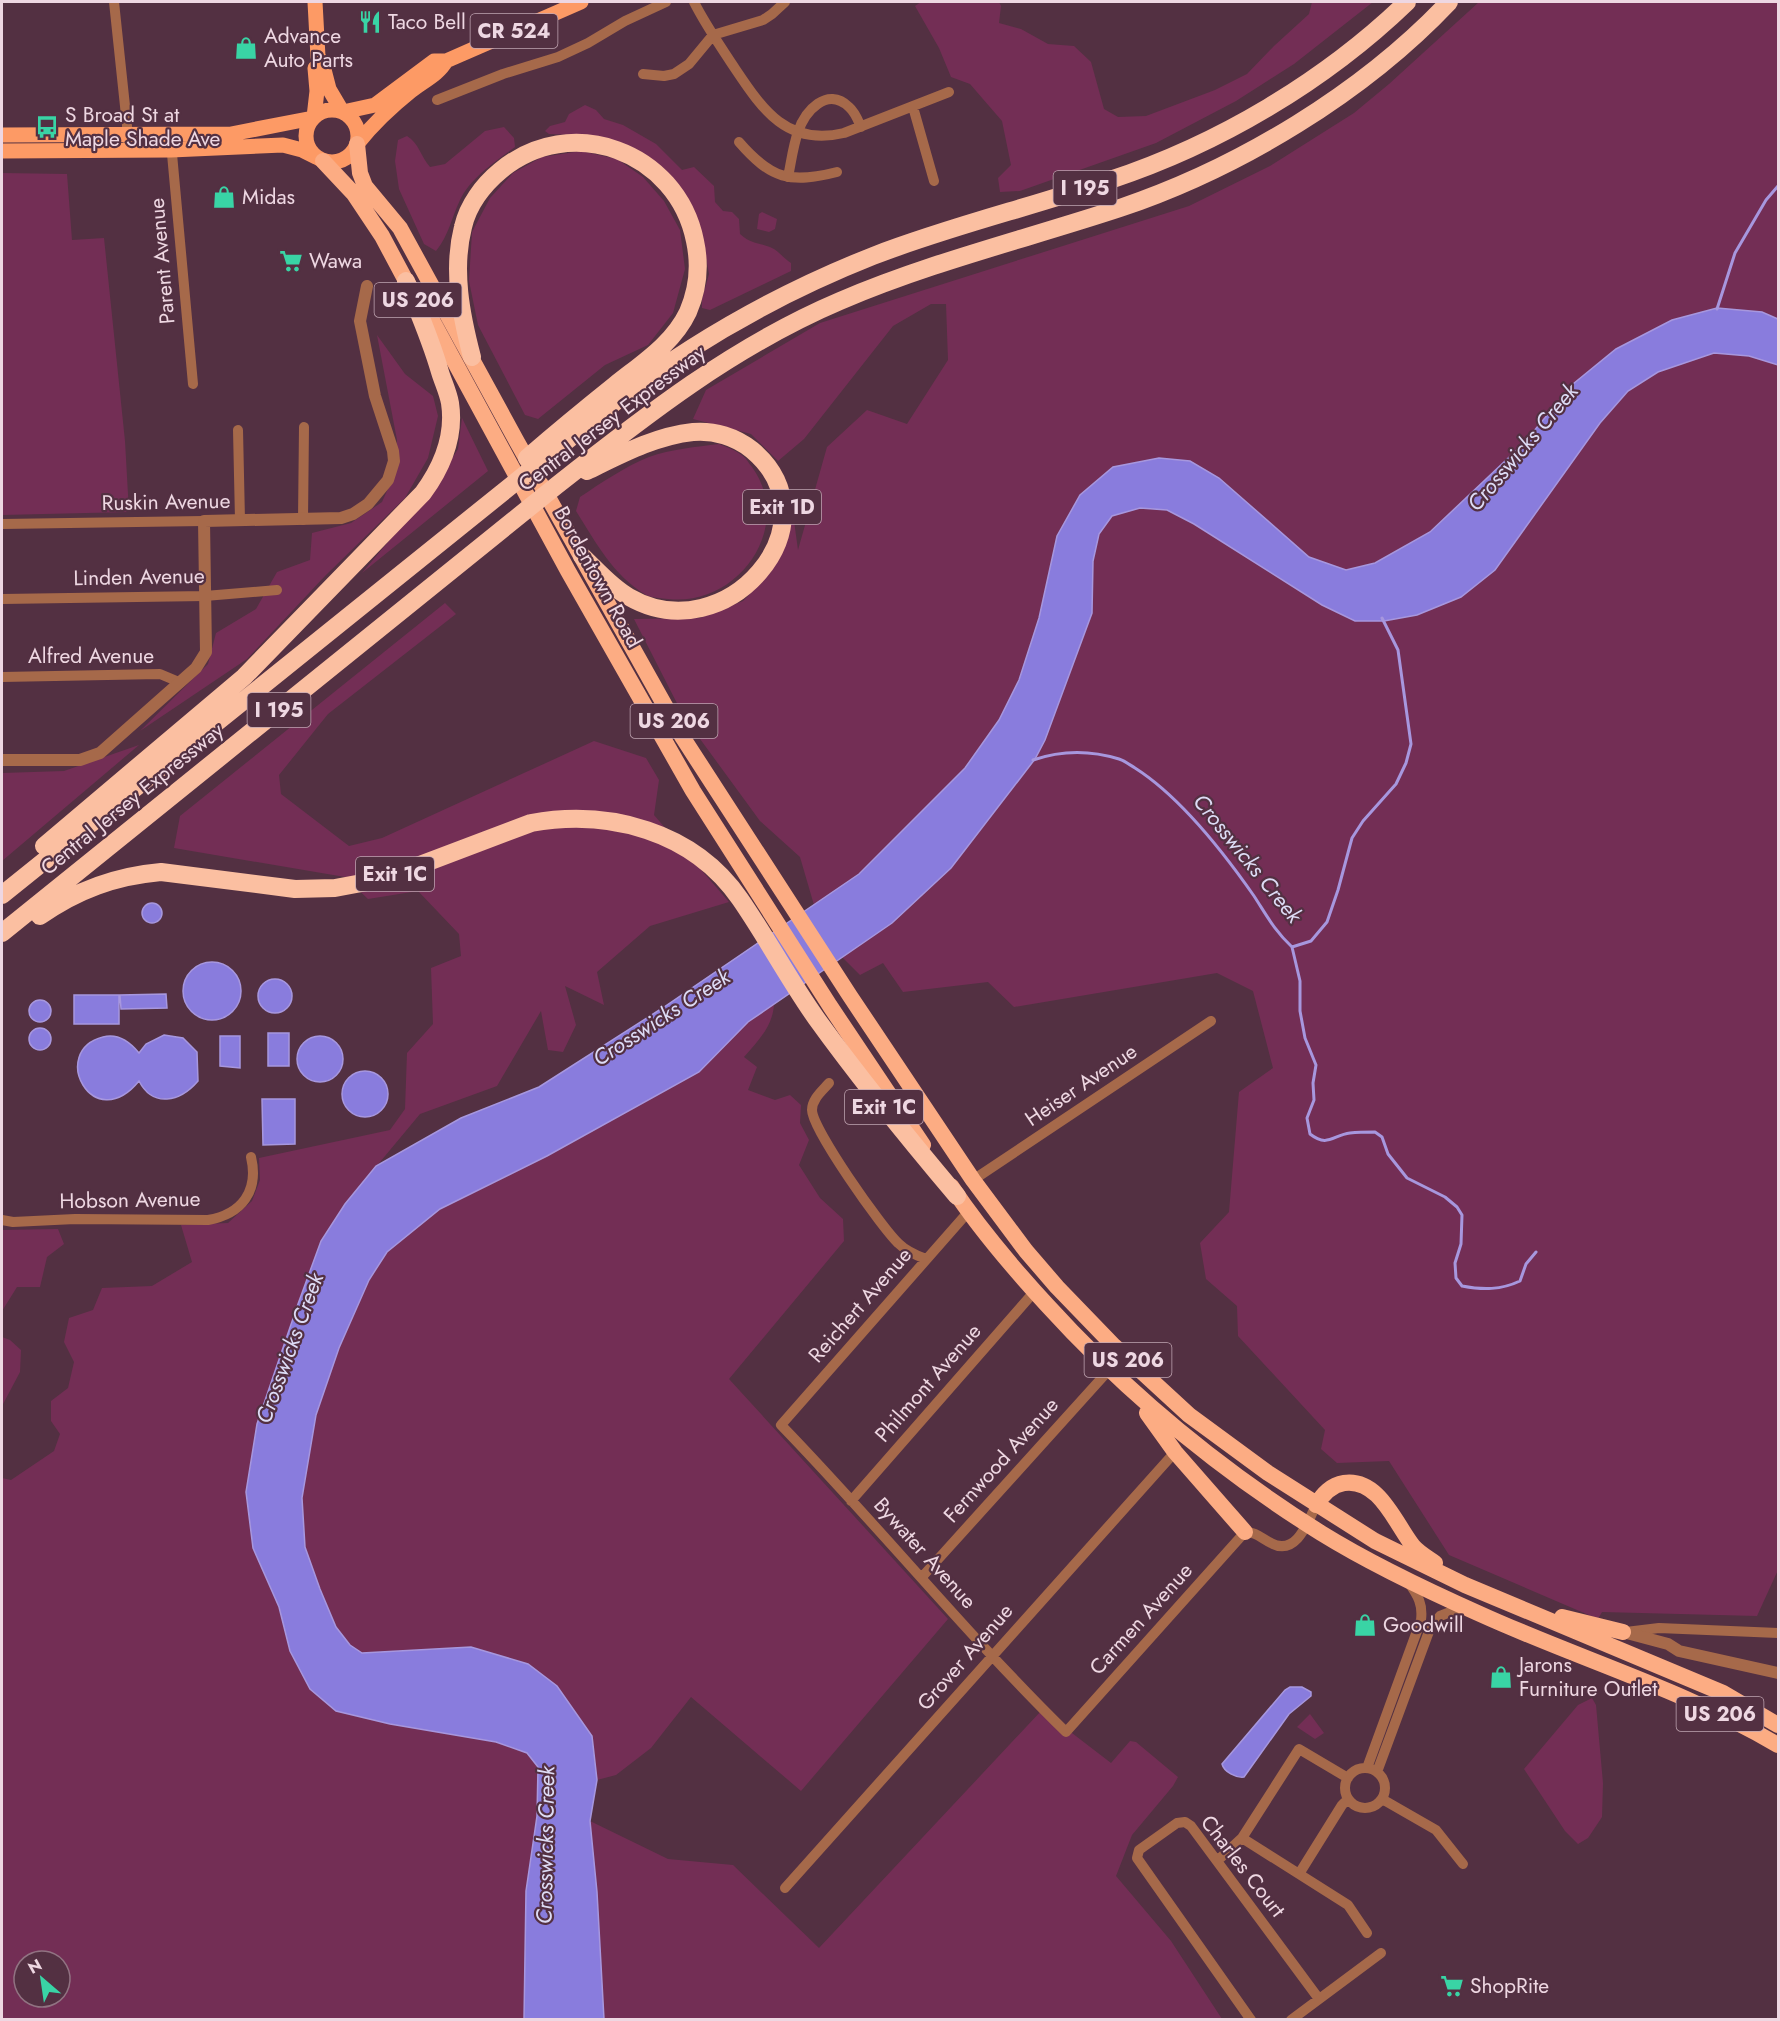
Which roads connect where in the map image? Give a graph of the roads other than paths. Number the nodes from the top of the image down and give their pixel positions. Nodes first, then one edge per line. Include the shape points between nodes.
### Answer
1 (114, 2) edge
2 (315, 2) edge
3 (581, 2) edge
4 (666, 2) edge
5 (694, 2) edge
6 (785, 2) edge
7 (1406, 3) edge
8 (1448, 4) edge
9 (713, 35) junction
10 (318, 57) junction
11 (446, 61) junction
12 (642, 74) dead end
13 (949, 92) dead end
14 (437, 100) dead end
15 (912, 107) junction
16 (343, 112) junction
17 (313, 117) junction
18 (861, 127) junction
19 (798, 131) junction
20 (127, 133) junction
21 (171, 134) junction
22 (2, 135) edge
23 (739, 142) dead end
24 (357, 144) junction
25 (127, 149) junction
26 (171, 150) junction
27 (2, 151) edge
28 (320, 159) junction
29 (837, 172) dead end
30 (788, 177) junction
31 (934, 181) dead end
32 (406, 280) junction
33 (367, 286) dead end
34 (472, 357) junction
35 (193, 384) dead end
36 (304, 427) dead end
37 (238, 430) dead end
38 (556, 486) junction
39 (240, 520) junction
40 (303, 520) junction
41 (204, 521) junction
42 (2, 524) edge
43 (582, 556) junction
44 (277, 590) dead end
45 (205, 596) junction
46 (2, 599) edge
47 (324, 636) junction
48 (2, 677) edge
49 (179, 682) junction
50 (2, 760) edge
51 (2, 886) edge
52 (2, 896) edge
53 (2, 933) edge
54 (2, 943) edge
55 (822, 1011) junction
56 (1211, 1021) dead end
57 (829, 1083) dead end
58 (251, 1157) dead end
59 (973, 1180) junction
60 (957, 1196) joint
61 (969, 1211) junction
62 (2, 1220) edge
63 (926, 1259) junction
64 (1034, 1292) junction
65 (1109, 1370) junction
66 (1129, 1388) junction
67 (781, 1425) joint
68 (1174, 1452) junction
69 (851, 1501) junction
70 (1316, 1505) junction
71 (1307, 1523) junction
72 (1245, 1532) junction
73 (922, 1577) junction
74 (1405, 1578) junction
75 (1465, 1585) junction
76 (1513, 1605) junction
77 (1465, 1607) junction
78 (1687, 1629) junction
79 (1623, 1632) junction
80 (1779, 1633) edge
81 (1679, 1652) junction
82 (992, 1655) junction
83 (1779, 1673) edge
84 (1779, 1725) edge
85 (1066, 1732) joint
86 (1779, 1745) edge
87 (1372, 1770) junction
88 (1348, 1778) junction
89 (1348, 1799) junction
90 (1382, 1799) junction
91 (1242, 1838) junction
92 (1217, 1861) junction
93 (1463, 1864) dead end
94 (1299, 1874) junction
95 (785, 1888) dead end
96 (1367, 1933) dead end
97 (1381, 1953) dead end
98 (1319, 1999) junction
99 (1251, 2019) edge
100 (1291, 2019) edge

1 - 20 street
2 - 10 main road
3 - 11 main road, CR 524
4 - 14 street via 576,50
5 - 9 street
6 - 9 street via 763,20
7 - 47 highway, Central Jersey Expressway / I 195 via 1306,82 1192,147 1111,180 874,255 789,292 735,321 620,398
8 - 38 highway, Central Jersey Expressway / I 195 via 1388,58 1332,100 1245,154 1163,192 885,283 802,319 679,392
9 - 12 street via 683,69 664,76
9 - 19 street via 759,104 781,123
10 - 16 main road via 329,89
10 - 17 main road via 314,63 317,91
11 - 16 main road, CR 524 via 434,61 375,105
11 - 24 main road, CR 524 via 380,118
13 - 15 street
15 - 18 street
15 - 31 street
16 - 17 main road via 326,110
16 - 24 main road via 354,121
17 - 21 main road via 231,134
17 - 28 main road via 306,138 311,152
18 - 19 street via 827,136
18 - 19 street via 849,106 829,99 811,109
19 - 30 street
20 - 21 main road
20 - 22 main road
20 - 25 street
21 - 26 street, Parent Avenue
23 - 30 street via 766,168
24 - 28 main road via 347,158 331,163
24 - 34 highway, Bordentown Road via 365,186 400,228
25 - 26 main road, US 206
25 - 27 main road, US 206
26 - 28 main road, US 206 via 283,145
26 - 35 street, Parent Avenue
28 - 32 highway, Bordentown Road / US 206 via 354,194
29 - 30 street
32 - 51 highway via 449,402 447,448 433,479 244,677
32 - 55 highway, Bordentown Road / US 206 via 693,791 778,924
33 - 40 street, Ruskin Avenue via 360,321 375,396 394,461 388,480 368,504 353,514
34 - 43 highway, Bordentown Road / US 206
34 - 47 highway via 458,286 459,247 468,212 493,176 537,149 585,142 634,157 660,176 680,201 697,249 695,289 688,312 670,339
36 - 40 street
37 - 39 street
38 - 43 highway, Exit 1D via 657,440 707,432 748,447 768,466 780,489 782,514 771,556 744,589 716,604 685,611 641,603 610,583
38 - 53 highway, Central Jersey Expressway / I 195
39 - 40 street, Ruskin Avenue
39 - 41 street, Ruskin Avenue
41 - 42 street, Ruskin Avenue
41 - 45 street
43 - 59 highway, Bordentown Road / US 206 via 684,738
44 - 45 street, Linden Avenue
45 - 46 street, Linden Avenue
45 - 49 street via 206,652 196,668
47 - 52 highway, Central Jersey Expressway / I 195
48 - 49 street, Alfred Avenue via 160,674
49 - 50 street via 108,748 90,758
54 - 55 highway, Exit 1C via 58,903 115,879 161,873 295,889 335,888 382,879 531,824 573,818 614,821 674,842 709,866 740,900
55 - 60 highway, Exit 1C via 861,1078
56 - 59 street, Heiser Avenue
57 - 63 street via 817,1096 813,1118 889,1234 909,1252
58 - 62 street, Hobson Avenue via 254,1180 250,1190 237,1208 218,1218
59 - 70 highway, US 206 via 1043,1271 1132,1364 1224,1442
60 - 61 highway, US 206
61 - 63 street, Reichert Avenue
61 - 64 highway, US 206
63 - 67 street, Reichert Avenue
64 - 65 highway, US 206
64 - 69 street, Philmont Avenue
65 - 66 highway, US 206
65 - 73 street, Fernwood Avenue
66 - 68 highway
66 - 71 highway, US 206 via 1198,1447
67 - 69 street, Bywater Avenue
68 - 72 highway
68 - 82 street, Grover Avenue
69 - 73 street, Bywater Avenue
70 - 71 street
70 - 75 highway, US 206 via 1375,1541
70 - 75 highway via 1322,1495 1338,1484 1367,1486 1416,1549
71 - 72 street via 1292,1544 1282,1546
71 - 74 highway, US 206
72 - 85 street, Carmen Avenue
73 - 82 street, Bywater Avenue
74 - 77 highway, US 206
74 - 87 street via 1418,1596 1421,1620
75 - 76 highway, US 206
76 - 79 highway
76 - 84 highway, US 206 via 1723,1693
77 - 86 highway, US 206 via 1703,1706
77 - 87 street via 1440,1616 1431,1626
78 - 79 street
78 - 80 street
78 - 81 street via 1682,1634
79 - 81 street via 1668,1644
81 - 83 street
82 - 85 street, Bywater Avenue
82 - 95 street, Grover Avenue
87 - 88 street via 1354,1771
87 - 90 street via 1383,1779
88 - 89 street
88 - 91 street via 1299,1749
89 - 90 street via 1365,1808
89 - 94 street
90 - 93 street via 1436,1830
91 - 92 street
91 - 94 street
92 - 98 street, Charles Court
92 - 99 street, Charles Court via 1191,1826 1181,1822 1137,1854
94 - 96 street via 1348,1905
97 - 98 street
98 - 100 street

